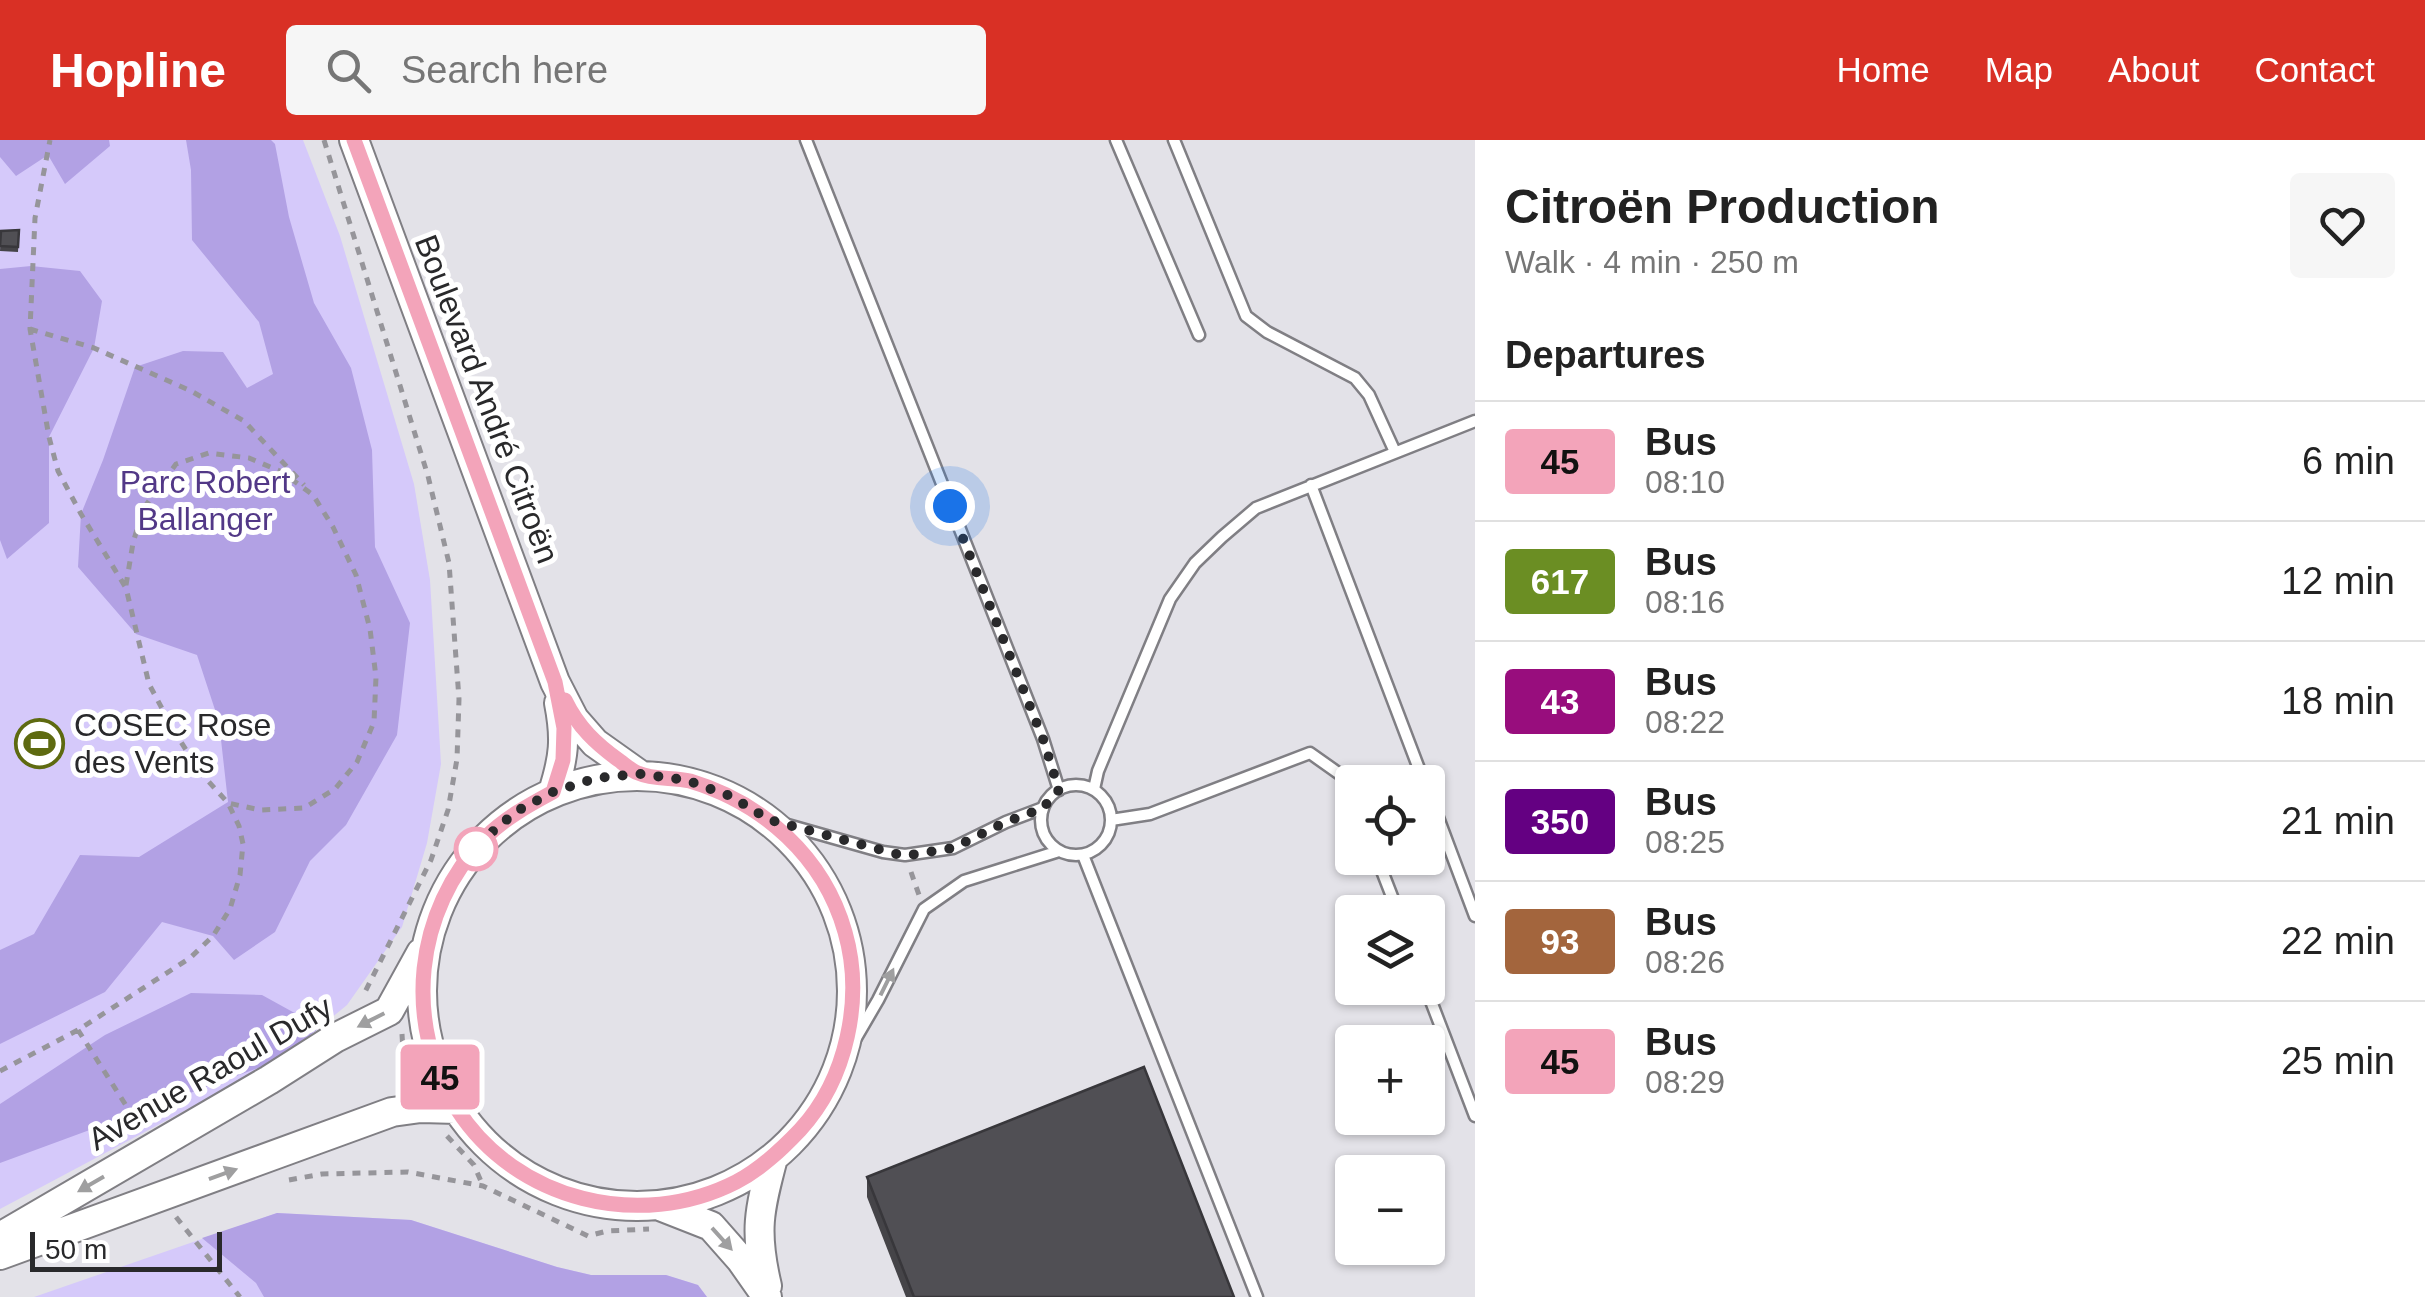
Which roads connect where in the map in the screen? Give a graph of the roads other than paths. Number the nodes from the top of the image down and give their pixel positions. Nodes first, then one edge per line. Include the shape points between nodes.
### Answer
1 (354, 140) edge
2 (806, 140) edge
3 (1116, 140) edge
4 (1174, 140) edge
5 (1199, 335) dead end
6 (1475, 422) edge
7 (1395, 452) junction
8 (1311, 485) junction
9 (555, 682) junction
10 (1418, 765) edge
11 (1335, 771) edge
12 (640, 774) junction
13 (1094, 789) junction
14 (1059, 790) junction
15 (553, 792) junction
16 (1044, 808) junction
17 (770, 820) junction
18 (1112, 820) junction
19 (1445, 836) edge
20 (1059, 851) junction
21 (1083, 855) junction
22 (1475, 916) edge
23 (427, 943) junction
24 (1433, 1005) edge
25 (839, 1067) junction
26 (457, 1109) junction
27 (1475, 1116) edge
28 (773, 1158) junction
29 (659, 1206) junction
30 (0, 1236) edge
31 (0, 1256) edge
32 (768, 1297) edge
33 (1258, 1297) edge

1 - 9 main road, Boulevard André Citroën
2 - 14 lane
3 - 5 lane
4 - 7 lane via 1246,316 1355,378
6 - 7 lane
7 - 8 lane
8 - 10 lane
8 - 13 lane via 1256,508 1195,564 1155,631
9 - 12 main road, Boulevard André Citroën via 596,743
9 - 15 main road, Boulevard André Citroën via 564,728
11 - 18 lane via 1310,753 1150,814
12 - 15 main road
12 - 17 main road via 701,785
13 - 14 lane
13 - 18 lane
14 - 16 lane
15 - 23 main road via 517,811 460,868
16 - 17 lane via 953,848 904,856
16 - 20 lane via 1042,828
17 - 25 main road via 820,877 845,932 853,977
18 - 21 lane via 1104,842
19 - 22 lane
20 - 21 lane
25 -> 20 lane via 924,909 964,882
21 - 33 lane
23 - 26 main road via 425,1029
23 -> 30 main road, Avenue Raoul Dufy via 389,1011
24 - 27 lane
25 - 28 main road via 812,1117
26 - 29 main road via 510,1166 544,1186 581,1200
31 -> 26 main road via 392,1112
28 - 29 main road via 700,1198
28 - 32 main road via 759,1210
29 -> 32 main road via 712,1226

